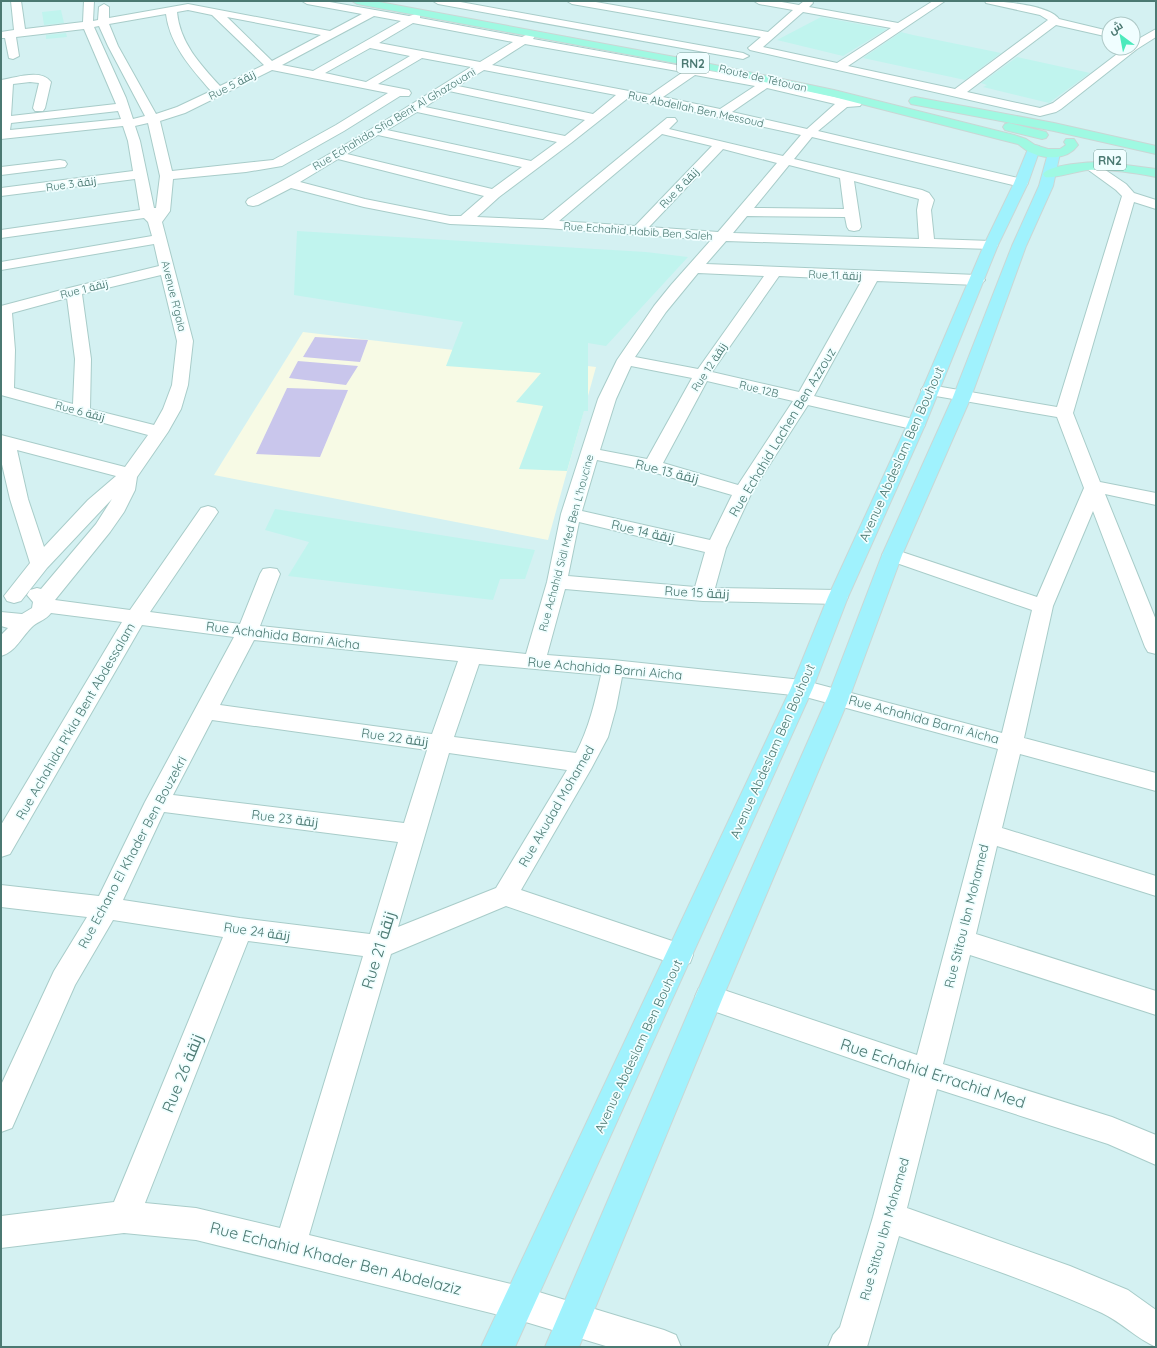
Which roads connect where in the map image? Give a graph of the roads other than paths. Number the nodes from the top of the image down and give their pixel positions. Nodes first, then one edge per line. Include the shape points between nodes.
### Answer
1 (16, 1) edge
2 (89, 1) edge
3 (104, 1) edge
4 (307, 1) edge
5 (357, 1) edge
6 (399, 1) edge
7 (438, 1) edge
8 (572, 1) edge
9 (634, 1) edge
10 (759, 1) edge
11 (811, 1) edge
12 (938, 1) edge
13 (990, 1) edge
14 (1005, 2) edge
15 (525, 8) dead end
16 (802, 8) junction
17 (171, 9) junction
18 (620, 9) junction
19 (215, 12) junction
20 (372, 13) junction
21 (423, 13) junction
22 (512, 14) junction
23 (411, 20) junction
24 (766, 21) dead end
25 (1054, 21) junction
26 (103, 22) junction
27 (88, 24) junction
28 (782, 24) junction
29 (289, 25) junction
30 (900, 27) junction
31 (593, 29) junction
32 (1101, 32) edge
33 (1156, 32) edge
34 (10, 34) edge
35 (331, 34) junction
36 (769, 35) junction
37 (529, 37) junction
38 (242, 38) junction
39 (1141, 41) edge
40 (368, 44) junction
41 (754, 48) junction
42 (8, 53) edge
43 (421, 54) junction
44 (1120, 56) edge
45 (739, 59) junction
46 (271, 66) junction
47 (840, 66) junction
48 (480, 67) junction
49 (693, 71) junction
50 (316, 74) junction
51 (5, 83) edge
52 (765, 84) junction
53 (368, 85) junction
54 (447, 87) junction
55 (399, 91) junction
56 (219, 92) junction
57 (958, 93) junction
58 (624, 95) junction
59 (430, 98) junction
60 (869, 98) junction
61 (651, 100) junction
62 (121, 103) junction
63 (844, 103) junction
64 (689, 106) junction
65 (40, 108) junction
66 (415, 108) junction
67 (721, 114) junction
68 (4, 115) junction
69 (595, 118) junction
70 (153, 119) junction
71 (128, 123) junction
72 (60, 130) junction
73 (660, 130) junction
74 (376, 131) junction
75 (809, 133) junction
76 (2, 139) edge
77 (567, 140) junction
78 (720, 145) junction
79 (1048, 150) junction
80 (1156, 151) edge
81 (336, 155) junction
82 (787, 161) junction
83 (60, 164) junction
84 (532, 166) junction
85 (1090, 166) junction
86 (1155, 167) edge
87 (1, 171) edge
88 (141, 174) junction
89 (846, 175) junction
90 (167, 176) junction
91 (289, 183) junction
92 (1021, 183) junction
93 (58, 186) junction
94 (1, 192) edge
95 (494, 194) junction
96 (1129, 196) junction
97 (253, 202) dead end
98 (1156, 205) edge
99 (744, 212) junction
100 (852, 213) junction
101 (156, 215) junction
102 (464, 221) junction
103 (546, 224) junction
104 (638, 231) junction
105 (1, 234) edge
106 (722, 237) junction
107 (160, 240) junction
108 (856, 240) junction
109 (927, 244) junction
110 (991, 246) junction
111 (1, 266) edge
112 (694, 268) junction
113 (167, 269) junction
114 (774, 272) junction
115 (872, 276) junction
116 (977, 280) junction
117 (74, 291) junction
118 (2, 311) edge
119 (625, 360) junction
120 (702, 375) junction
121 (930, 390) junction
122 (4, 393) edge
123 (962, 397) junction
124 (803, 400) junction
125 (81, 412) junction
126 (1064, 413) junction
127 (916, 426) junction
128 (159, 432) junction
129 (4, 441) edge
130 (590, 453) junction
131 (652, 466) junction
132 (129, 475) junction
133 (1094, 486) junction
134 (743, 492) junction
135 (1155, 496) edge
136 (208, 512) dead end
137 (571, 514) junction
138 (716, 548) junction
139 (892, 555) junction
140 (40, 564) junction
141 (270, 574) dead end
142 (557, 582) junction
143 (702, 594) junction
144 (838, 597) junction
145 (1147, 600) edge
146 (44, 602) junction
147 (4, 605) edge
148 (1043, 606) junction
149 (136, 617) junction
150 (26, 621) junction
151 (247, 632) junction
152 (1156, 647) edge
153 (1, 649) edge
154 (471, 656) junction
155 (534, 662) junction
156 (613, 668) junction
157 (802, 688) junction
158 (839, 696) junction
159 (206, 711) junction
160 (1011, 743) junction
161 (440, 744) junction
162 (583, 763) junction
163 (1156, 782) edge
164 (157, 802) junction
165 (987, 833) junction
166 (413, 834) junction
167 (1, 847) edge
168 (1156, 886) edge
169 (504, 895) junction
170 (1, 896) edge
171 (106, 908) junction
172 (240, 928) junction
173 (960, 940) junction
174 (379, 947) junction
175 (680, 954) junction
176 (709, 997) junction
177 (1156, 1002) edge
178 (926, 1072) junction
179 (1, 1118) edge
180 (1156, 1150) edge
181 (124, 1217) junction
182 (889, 1217) junction
183 (1, 1232) edge
184 (290, 1246) junction
185 (519, 1303) junction
186 (1156, 1330) edge
187 (568, 1333) edge
188 (498, 1347) edge
189 (664, 1347) edge
190 (845, 1347) edge

1 - 34 street
2 - 27 street, Avenue R'gaia
3 - 26 street, Avenue R'gaia
4 - 20 street
5 - 21 highway, Route de Tétouan / RN2
6 - 45 highway, Route de Tétouan / RN2
7 - 22 street
8 - 18 street
9 - 18 street
10 - 16 street
11 - 16 street
12 - 30 street
13 - 14 street
14 - 25 street via 1044,13
15 - 22 street
16 - 28 street
16 - 30 street
17 - 19 street via 196,8
17 - 26 street
17 - 56 street via 175,36
18 - 31 street
18 - 36 street
19 - 29 street
19 - 38 street
20 - 23 street
20 - 35 street, Rue 5 زنقة
21 - 23 street
21 - 37 highway, Route de Tétouan / RN2
22 - 31 street
23 - 37 street
23 - 40 street
24 - 28 street
25 - 32 street
25 - 57 street
26 - 27 street
26 - 70 street, Avenue R'gaia via 113,46
27 - 34 street
27 - 62 street, Avenue R'gaia
28 - 36 street
29 - 35 street
29 - 38 street
30 - 47 street
31 - 45 street
33 - 39 street
34 - 42 street
35 - 46 street, Rue 5 زنقة
36 - 41 street
37 - 48 street, Rue Echahida Sfia Bent Al Ghazouani
37 - 49 street
37 - 60 highway, Route de Tétouan / RN2 via 692,63
38 - 46 street
40 - 43 street, Rue Abdellah Ben Messoud
40 - 50 street
41 - 45 street
41 - 47 street
43 - 48 street, Rue Abdellah Ben Messoud
43 - 53 street
44 - 57 street via 1057,106 1045,111 1033,111
45 - 60 highway, Route de Tétouan / RN2
46 - 50 street
46 - 56 street, Rue 5 زنقة
47 - 57 street
48 - 54 street, Rue Echahida Sfia Bent Al Ghazouani
48 - 58 street, Rue Abdellah Ben Messoud
49 - 52 street
49 - 61 street
50 - 53 street
51 - 65 street via 42,79 45,82
51 - 68 street
52 - 63 street
52 - 67 street
53 - 55 street
54 - 59 street, Rue Echahida Sfia Bent Al Ghazouani
54 - 69 street
55 - 59 street
55 - 90 street via 340,128 276,163
56 - 70 street, Rue 5 زنقة via 181,110
58 - 61 street, Rue Abdellah Ben Messoud
58 - 69 street
59 - 66 street, Rue Echahida Sfia Bent Al Ghazouani
60 - 63 street
60 - 79 highway, Route de Tétouan / RN2
60 - 79 highway, Route de Tétouan / RN2
60 - 80 highway via 1054,127
61 - 64 street, Rue Abdellah Ben Messoud
62 - 65 street
62 - 68 street
62 - 71 street, Avenue R'gaia
63 - 75 street, Rue Achahid Sidi Med Ben L'houcine
64 - 67 street, Rue Abdellah Ben Messoud
64 - 73 street
65 - 68 street
66 - 74 street, Rue Echahida Sfia Bent Al Ghazouani
66 - 77 street
67 - 75 street, Rue Abdellah Ben Messoud
68 - 76 street
69 - 77 street
70 - 71 street, Rue 5 زنقة
70 - 90 street, Avenue R'gaia
71 - 72 street, Rue 5 زنقة
71 - 88 street, Avenue R'gaia
72 - 76 street, Rue 5 زنقة
72 - 83 street
73 - 78 street
73 - 103 street
74 - 81 street, Rue Echahida Sfia Bent Al Ghazouani
74 - 84 street
75 - 82 street, Rue Achahid Sidi Med Ben L'houcine
75 - 92 street, Rue Abdellah Ben Messoud
77 - 84 street
78 - 82 street
78 - 104 street, Rue 8 زنقة
79 - 85 highway via 1069,168
79 - 86 highway, Route de Tétouan / RN2
79 - 92 main road, Avenue Abdeslam Ben Bouhout
79 - 123 main road via 1019,246
81 - 91 street, Rue Echahida Sfia Bent Al Ghazouani
81 - 95 street
82 - 89 street
82 - 99 street, Rue Achahid Sidi Med Ben L'houcine
83 - 87 street
83 - 93 street
84 - 95 street
85 - 86 highway
85 - 96 street via 1121,187
88 - 93 street, Rue 3 زنقة
88 - 101 street, Avenue R'gaia via 149,208
89 - 100 street
89 - 109 street via 924,196
90 - 101 street, Avenue R'gaia
91 - 97 street, Rue Echahida Sfia Bent Al Ghazouani
91 - 102 street, Rue Echahid Habib Ben Saleh via 364,203 435,218
92 - 110 main road, Avenue Abdeslam Ben Bouhout
93 - 94 street, Rue 3 زنقة
95 - 102 street
96 - 98 street
96 - 126 street
99 - 100 street
99 - 106 street, Rue Achahid Sidi Med Ben L'houcine
100 - 108 street
101 - 105 street
101 - 107 street, Avenue R'gaia
102 - 103 street, Rue Echahid Habib Ben Saleh
103 - 104 street, Rue Echahid Habib Ben Saleh
104 - 106 street, Rue Echahid Habib Ben Saleh
106 - 108 street, Rue Echahid Habib Ben Saleh
106 - 112 street, Rue Achahid Sidi Med Ben L'houcine
107 - 111 street
107 - 113 street, Avenue R'gaia
108 - 109 street, Rue Echahid Habib Ben Saleh
109 - 110 street, Rue Echahid Habib Ben Saleh
110 - 116 main road, Avenue Abdeslam Ben Bouhout
112 - 114 street, Rue 11 زنقة
112 - 119 street, Rue Achahid Sidi Med Ben L'houcine via 660,309
113 - 117 street, Rue 1 زنقة
113 - 128 street, Avenue R'gaia via 185,341 180,385 172,409
114 - 115 street, Rue 11 زنقة
114 - 120 street, Rue 12 زنقة
115 - 116 street, Rue 11 زنقة
115 - 124 street, Rue Echahid Lachen Ben Azzouz
116 - 121 main road, Avenue Abdeslam Ben Bouhout
117 - 118 street, Rue 1 زنقة
117 - 125 street via 83,359
118 - 122 street via 8,349
119 - 120 street, Rue 12B
119 - 130 street, Rue Achahid Sidi Med Ben L'houcine via 606,399
120 - 124 street, Rue 12B
120 - 131 street, Rue 12 زنقة
121 - 123 street
121 - 127 main road, Avenue Abdeslam Ben Bouhout
122 - 125 street, Rue 6 زنقة
123 - 126 street
123 - 139 main road
124 - 127 street, Rue 12B
124 - 134 street, Rue Echahid Lachen Ben Azzouz
125 - 128 street, Rue 6 زنقة
126 - 133 street
127 - 144 main road, Avenue Abdeslam Ben Bouhout
128 - 132 street, Avenue R'gaia
129 - 132 street
129 - 140 street via 19,500
130 - 131 street, Rue 13 زنقة
130 - 137 street, Rue Achahid Sidi Med Ben L'houcine
131 - 134 street, Rue 13 زنقة
132 - 140 street, Avenue R'gaia via 95,504
132 - 146 street, Avenue R'gaia via 126,490 110,518
133 - 135 street
133 - 145 street
133 - 148 street, Rue Stitou Ibn Mohamed
134 - 138 street, Rue Echahid Lachen Ben Azzouz
136 - 149 street, Rue Achahida R'kia Bent Abdessalam
137 - 138 street, Rue 14 زنقة
137 - 142 street, Rue Achahid Sidi Med Ben L'houcine
138 - 143 street, Rue Echahid Lachen Ben Azzouz
139 - 148 street
139 - 158 main road
140 - 147 street, Avenue R'gaia
141 - 151 street, Rue Echano El Khader Ben Bouzekri
142 - 143 street, Rue 15 زنقة
142 - 155 street, Rue Achahid Sidi Med Ben L'houcine
143 - 144 street, Rue 15 زنقة
144 - 157 main road, Avenue Abdeslam Ben Bouhout
145 - 152 street
146 - 147 street via 40,596 23,593
146 - 149 street, Rue Achahida Barni Aicha
146 - 150 street via 38,614
147 - 150 street via 7,622
148 - 160 street, Rue Stitou Ibn Mohamed
149 - 151 street, Rue Achahida Barni Aicha
149 - 167 street, Rue Achahida R'kia Bent Abdessalam
150 - 153 street
151 - 154 street, Rue Achahida Barni Aicha
151 - 159 street, Rue Echano El Khader Ben Bouzekri
154 - 155 street, Rue Achahida Barni Aicha
154 - 161 street, Rue 21 زنقة
155 - 156 street, Rue Achahida Barni Aicha
156 - 157 street, Rue Achahida Barni Aicha
156 - 162 street, Rue Akudad Mohamed via 605,708 596,736
157 - 158 street, Rue Achahida Barni Aicha
157 - 175 main road, Avenue Abdeslam Ben Bouhout
158 - 160 street, Rue Achahida Barni Aicha
158 - 176 main road
159 - 161 street, Rue 22 زنقة
159 - 164 street, Rue Echano El Khader Ben Bouzekri
160 - 163 street, Rue Achahida Barni Aicha
160 - 165 street, Rue Stitou Ibn Mohamed
161 - 162 street, Rue 22 زنقة
161 - 166 street, Rue 21 زنقة
162 - 169 street, Rue Akudad Mohamed
164 - 166 street, Rue 23 زنقة
164 - 171 street, Rue Echano El Khader Ben Bouzekri
165 - 168 street
165 - 173 street, Rue Stitou Ibn Mohamed
166 - 174 street, Rue 21 زنقة
169 - 174 street
169 - 175 street
170 - 171 street, Rue 24 زنقة
171 - 172 street, Rue 24 زنقة
171 - 179 street, Rue Echano El Khader Ben Bouzekri via 64,979
172 - 174 street, Rue 24 زنقة
172 - 181 street, Rue 26 زنقة
173 - 177 street
173 - 178 street, Rue Stitou Ibn Mohamed
174 - 184 street, Rue 21 زنقة
175 - 185 main road, Avenue Abdeslam Ben Bouhout
176 - 178 street, Rue Echahid Errachid Med
176 - 187 main road
178 - 180 street, Rue Echahid Errachid Med via 1112,1131
178 - 182 street, Rue Stitou Ibn Mohamed
181 - 183 street, Rue Echahid Khader Ben Abdelaziz
181 - 184 street, Rue Echahid Khader Ben Abdelaziz via 196,1224
182 - 186 street via 1070,1282 1116,1302
182 - 190 street, Rue Stitou Ibn Mohamed via 854,1337
184 - 185 street, Rue Echahid Khader Ben Abdelaziz
185 - 187 street, Rue Echahid Khader Ben Abdelaziz
185 - 188 main road, Avenue Abdeslam Ben Bouhout
187 - 189 street, Rue Echahid Khader Ben Abdelaziz

